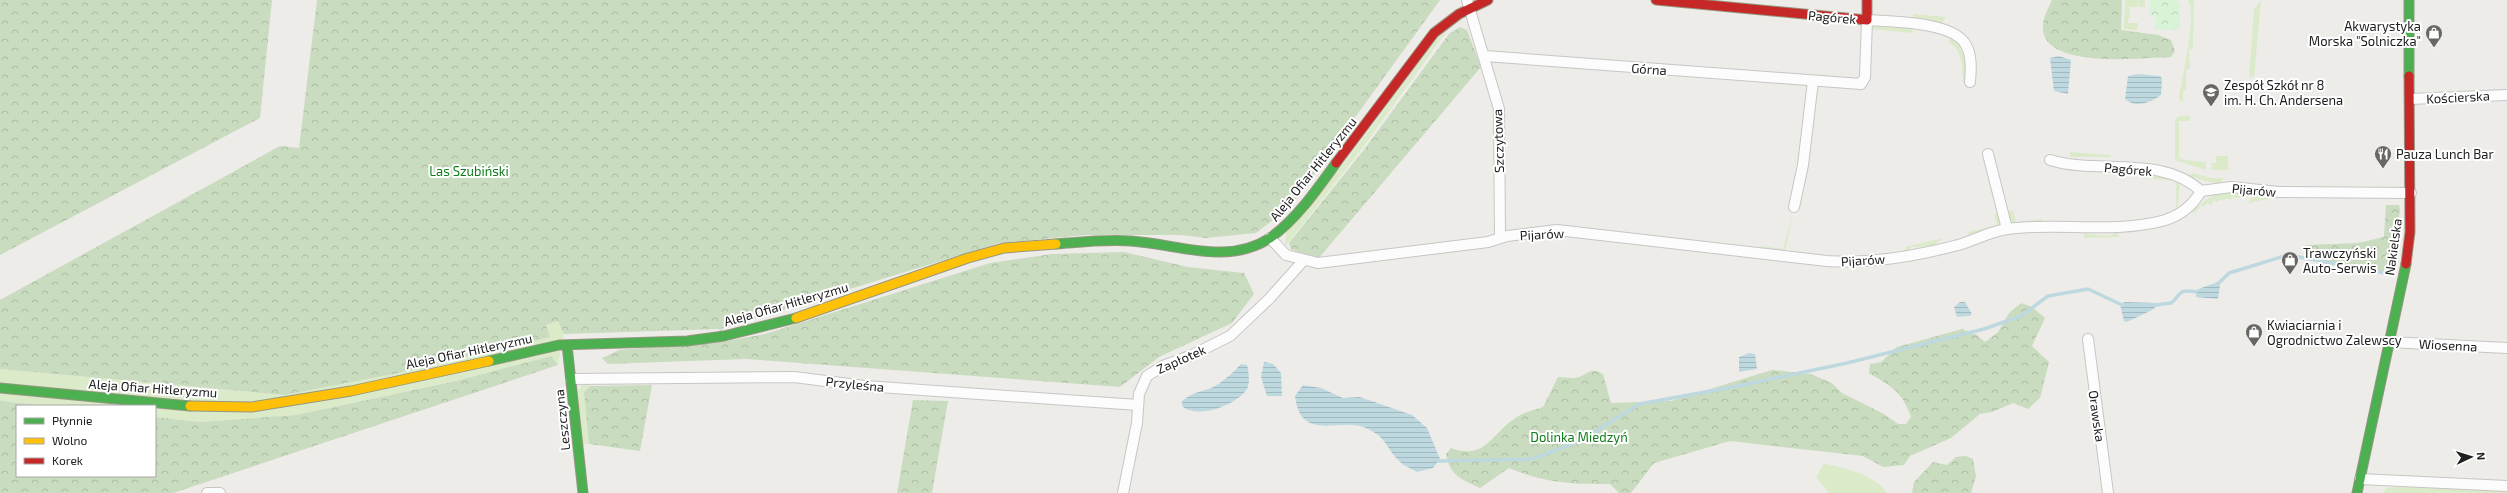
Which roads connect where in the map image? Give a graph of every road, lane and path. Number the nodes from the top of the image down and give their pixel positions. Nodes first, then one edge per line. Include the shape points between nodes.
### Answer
1 (1488, 0) edge
2 (1656, 0) edge
3 (1867, 0) edge
4 (2409, 0) edge
5 (1468, 4) edge
6 (1867, 20) junction
7 (1485, 56) junction
8 (1813, 81) junction
9 (1970, 82) dead end
10 (2507, 95) edge
11 (2410, 99) junction
12 (1988, 154) dead end
13 (2050, 160) dead end
14 (2201, 191) junction
15 (2411, 193) junction
16 (1794, 207) dead end
17 (2007, 229) junction
18 (1270, 238) junction
19 (1500, 238) junction
20 (1303, 261) junction
21 (2088, 339) dead end
22 (2389, 342) junction
23 (567, 345) junction
24 (2507, 348) edge
25 (571, 379) junction
26 (0, 388) edge
27 (1138, 405) junction
28 (2360, 480) junction
29 (2507, 486) edge
30 (207, 493) edge
31 (220, 493) edge
32 (583, 493) edge
33 (1123, 493) edge
34 (2108, 493) edge
35 (2357, 493) edge

1 - 5 street
2 - 6 street, Pagórek
3 - 6 street
4 - 11 street, Nakielska
5 - 7 street, Szczytowa
5 - 18 street, Aleja Ofiar Hitleryzmu via 1429,39 1328,174 1291,219
6 - 8 street, Górna via 1863,83
6 - 9 street, Pagórek via 1923,25 1959,37 1968,50
7 - 8 street, Górna
7 - 19 street, Szczytowa via 1499,109
8 - 16 street via 1803,165
10 - 11 street, Kościerska
11 - 15 street, Nakielska
12 - 17 street
13 - 14 street, Pagórek via 2067,165 2143,168 2176,174 2192,182
14 - 15 street, Pijarów via 2231,187 2279,192
14 - 17 street, Pijarów via 2195,202 2184,212 2161,221 2116,228 2072,226
15 - 22 street, Nakielska via 2407,257
17 - 19 street, Pijarów via 1917,255 1855,262 1557,230
18 - 20 street, Pijarów via 1286,255
18 - 23 street, Aleja Ofiar Hitleryzmu via 1242,250 1219,253 1103,240 1008,247 968,258 802,316 724,336 687,341
19 - 20 street, Pijarów via 1488,242 1318,263
20 - 27 street, Zapłotek via 1270,298 1230,336 1163,366 1147,376 1141,388
21 - 34 street, Orawska
22 - 24 street, Wiosenna
22 - 28 street, Nakielska
23 - 25 street, Leszczyna
23 - 26 street, Aleja Ofiar Hitleryzmu via 351,391 252,406 191,406
25 - 27 street, Przyleśna via 794,377 865,386
25 - 32 street, Leszczyna
27 - 33 street, Zapłotek
28 - 29 street
28 - 35 street, Nakielska
30 - 31 street

